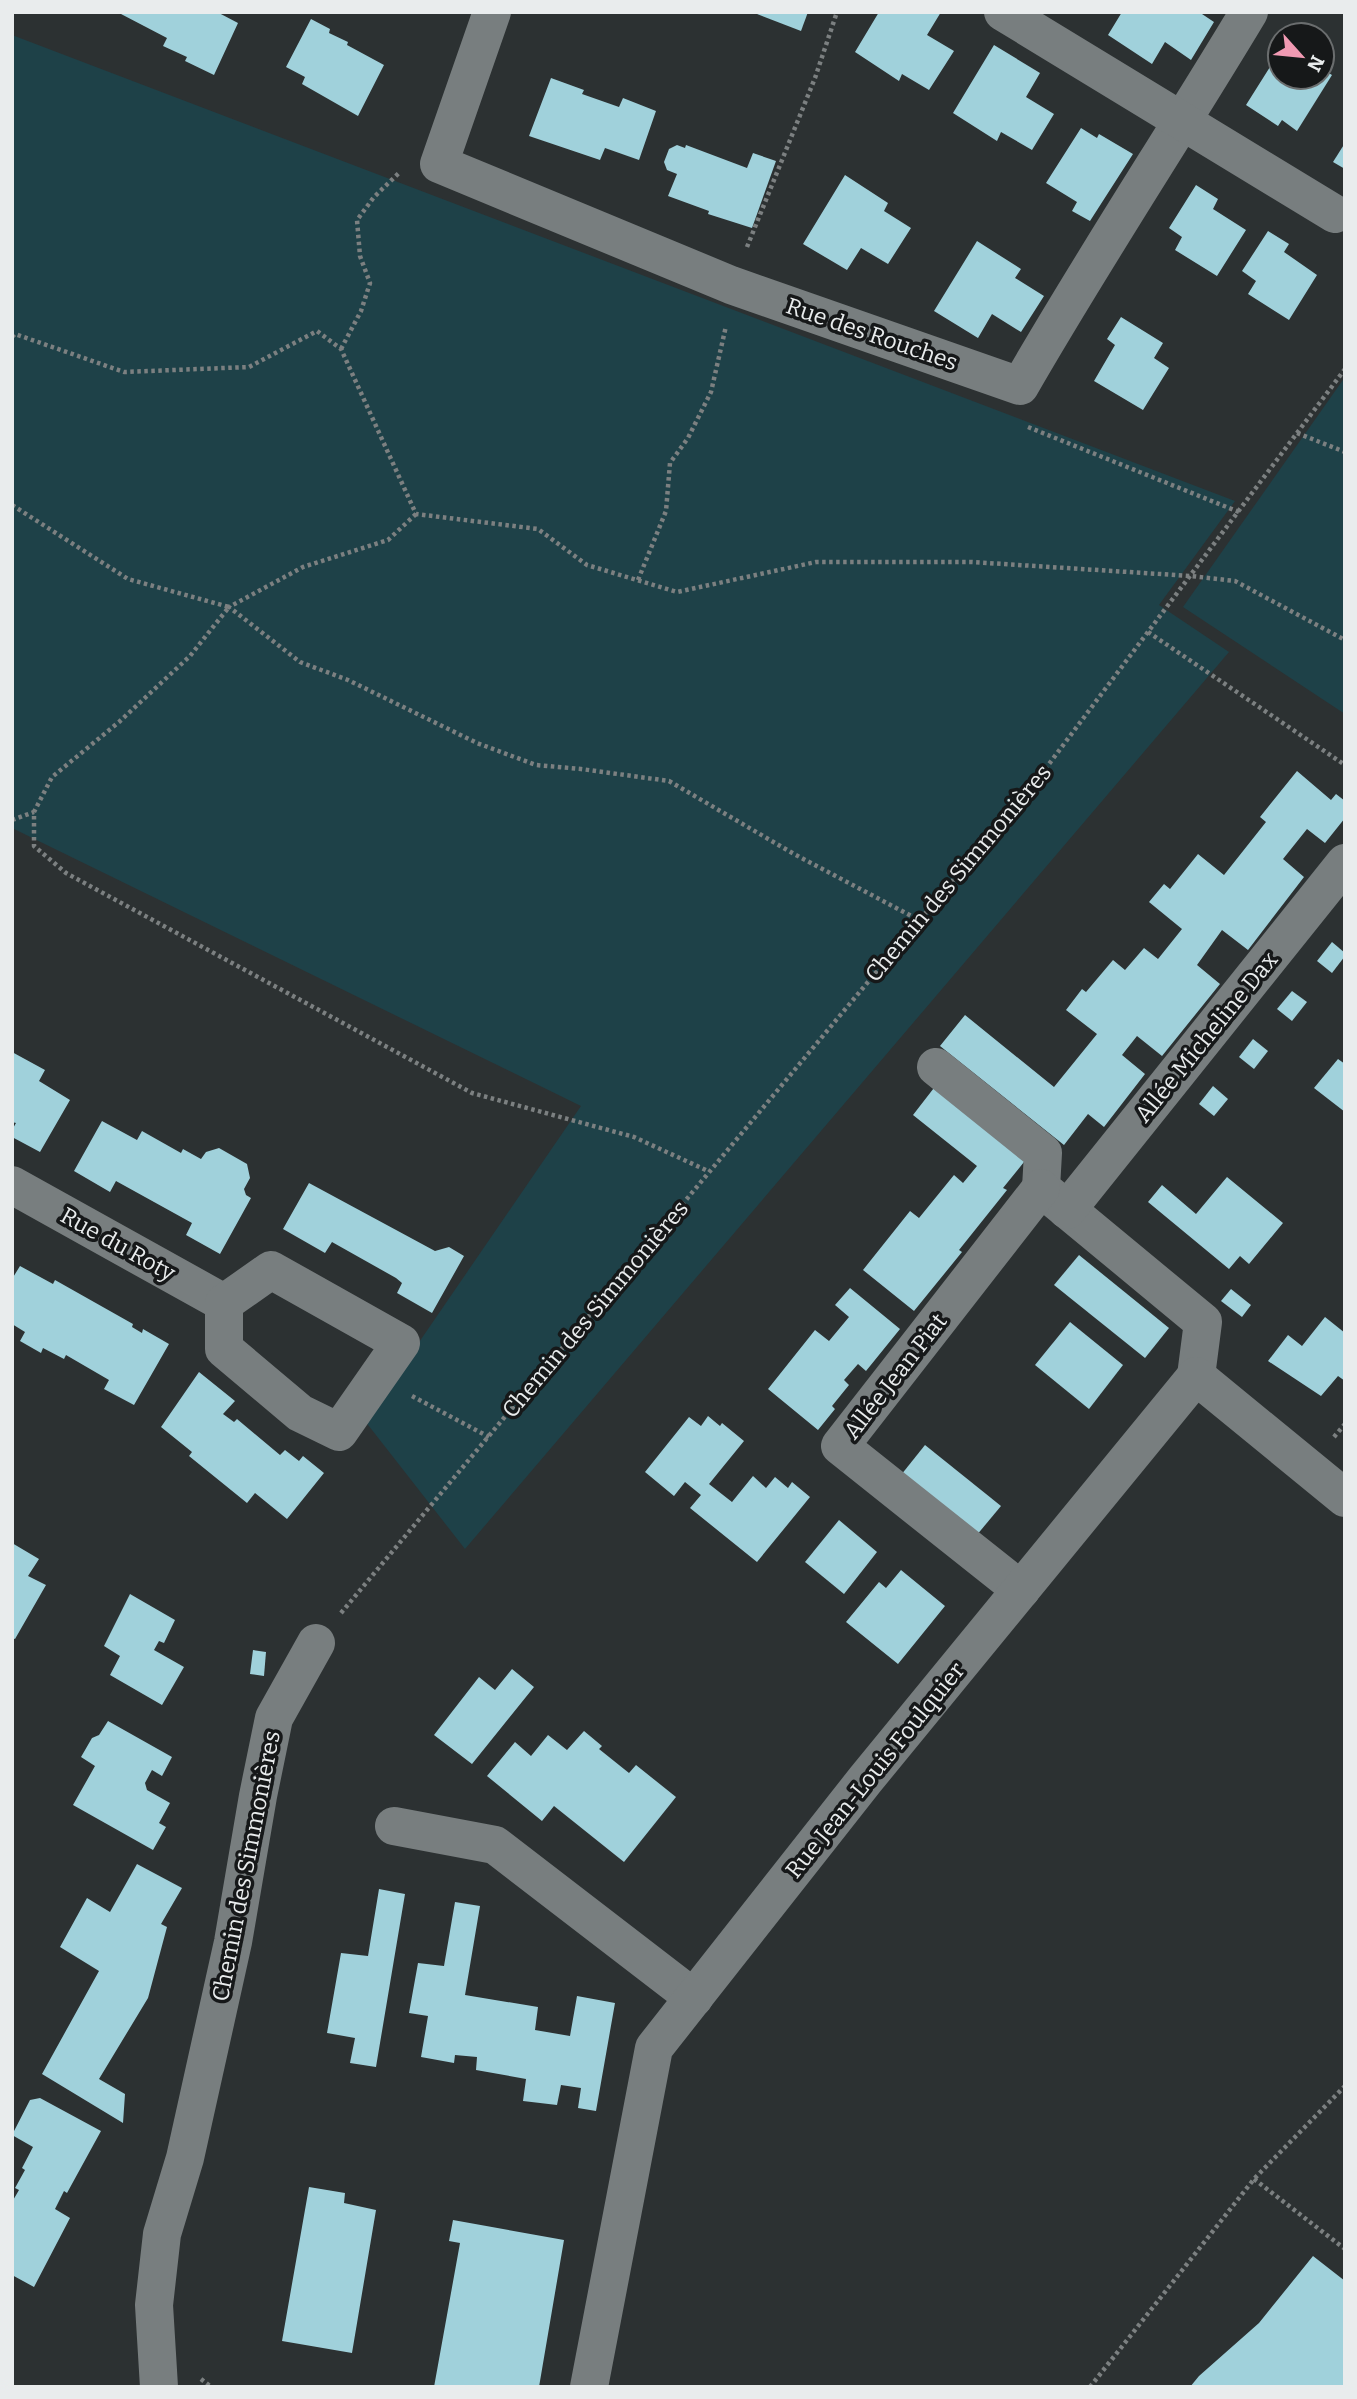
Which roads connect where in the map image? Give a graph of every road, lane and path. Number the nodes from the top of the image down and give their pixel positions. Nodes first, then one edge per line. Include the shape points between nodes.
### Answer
1 (492, 12) edge
2 (836, 12) edge
3 (1003, 12) edge
4 (1250, 12) edge
5 (1183, 122) junction
6 (439, 164) junction
7 (1335, 214) dead end
8 (731, 285) junction
9 (12, 337) edge
10 (341, 349) junction
11 (1345, 369) edge
12 (1020, 386) junction
13 (1297, 433) junction
14 (1345, 452) edge
15 (12, 505) edge
16 (1239, 512) junction
17 (416, 514) junction
18 (1191, 576) junction
19 (638, 580) junction
20 (229, 607) junction
21 (1148, 632) junction
22 (1345, 640) edge
23 (1345, 765) edge
24 (34, 812) junction
25 (12, 820) edge
26 (1345, 863) edge
27 (919, 920) junction
28 (936, 1067) dead end
29 (708, 1171) junction
30 (12, 1185) edge
31 (1054, 1199) junction
32 (224, 1303) junction
33 (1196, 1376) junction
34 (377, 1377) junction
35 (488, 1437) junction
36 (1345, 1498) edge
37 (1021, 1590) junction
38 (316, 1643) joint
39 (394, 1826) dead end
40 (694, 1998) junction
41 (1344, 2089) edge
42 (1254, 2179) junction
43 (1345, 2249) edge
44 (1092, 2386) edge
45 (159, 2387) edge
46 (589, 2387) edge

1 - 6 street
2 - 8 path via 815,78
3 - 5 street
4 - 5 street
5 - 7 street
5 - 12 street via 1118,220
6 - 8 street, Rue des Rouches
6 - 10 path via 398,173 357,220 360,256 370,283
8 - 12 street, Rue des Rouches
8 - 19 path via 725,337 711,392 670,463 666,511
9 - 10 path via 15,334 124,372 248,367 317,331
10 - 17 path
11 - 13 path, Chemin des Simmonières
12 - 16 path via 1024,425
13 - 14 path
13 - 16 path, Chemin des Simmonières
15 - 20 path via 128,579
16 - 18 path, Chemin des Simmonières
17 - 19 path via 538,529 587,565
17 - 20 path via 387,540 303,567
18 - 19 path via 972,562 816,562 677,592
18 - 21 path, Chemin des Simmonières
18 - 22 path via 1235,581
20 - 24 path via 190,656 52,777
20 - 27 path via 300,662 348,680 477,743 536,765 669,781
21 - 23 path
21 - 27 path, Chemin des Simmonières via 1040,776
24 - 25 path
24 - 29 path via 34,846 66,873 472,1093 634,1137
26 - 31 street, Allée Micheline Dax
27 - 29 path, Chemin des Simmonières
28 - 31 street via 1043,1153
29 - 35 path, Chemin des Simmonières
30 - 32 street, Rue du Roty
31 - 33 street via 1203,1322
31 - 37 street, Allée Jean Piat via 840,1446
32 - 34 street via 271,1270 401,1343
32 - 34 street via 224,1349 300,1413 339,1432
33 - 36 street
33 - 37 street, Rue Jean-Louis Foulquier
34 - 35 path
35 - 38 path, Chemin des Simmonières
37 - 40 street, Rue Jean-Louis Foulquier
38 - 45 street, Chemin des Simmonières via 274,1718 233,1942 185,2158 162,2234 154,2305
39 - 40 street via 495,1845
40 - 46 street, Rue Jean-Louis Foulquier via 654,2048
41 - 42 path
42 - 43 path
42 - 44 path

